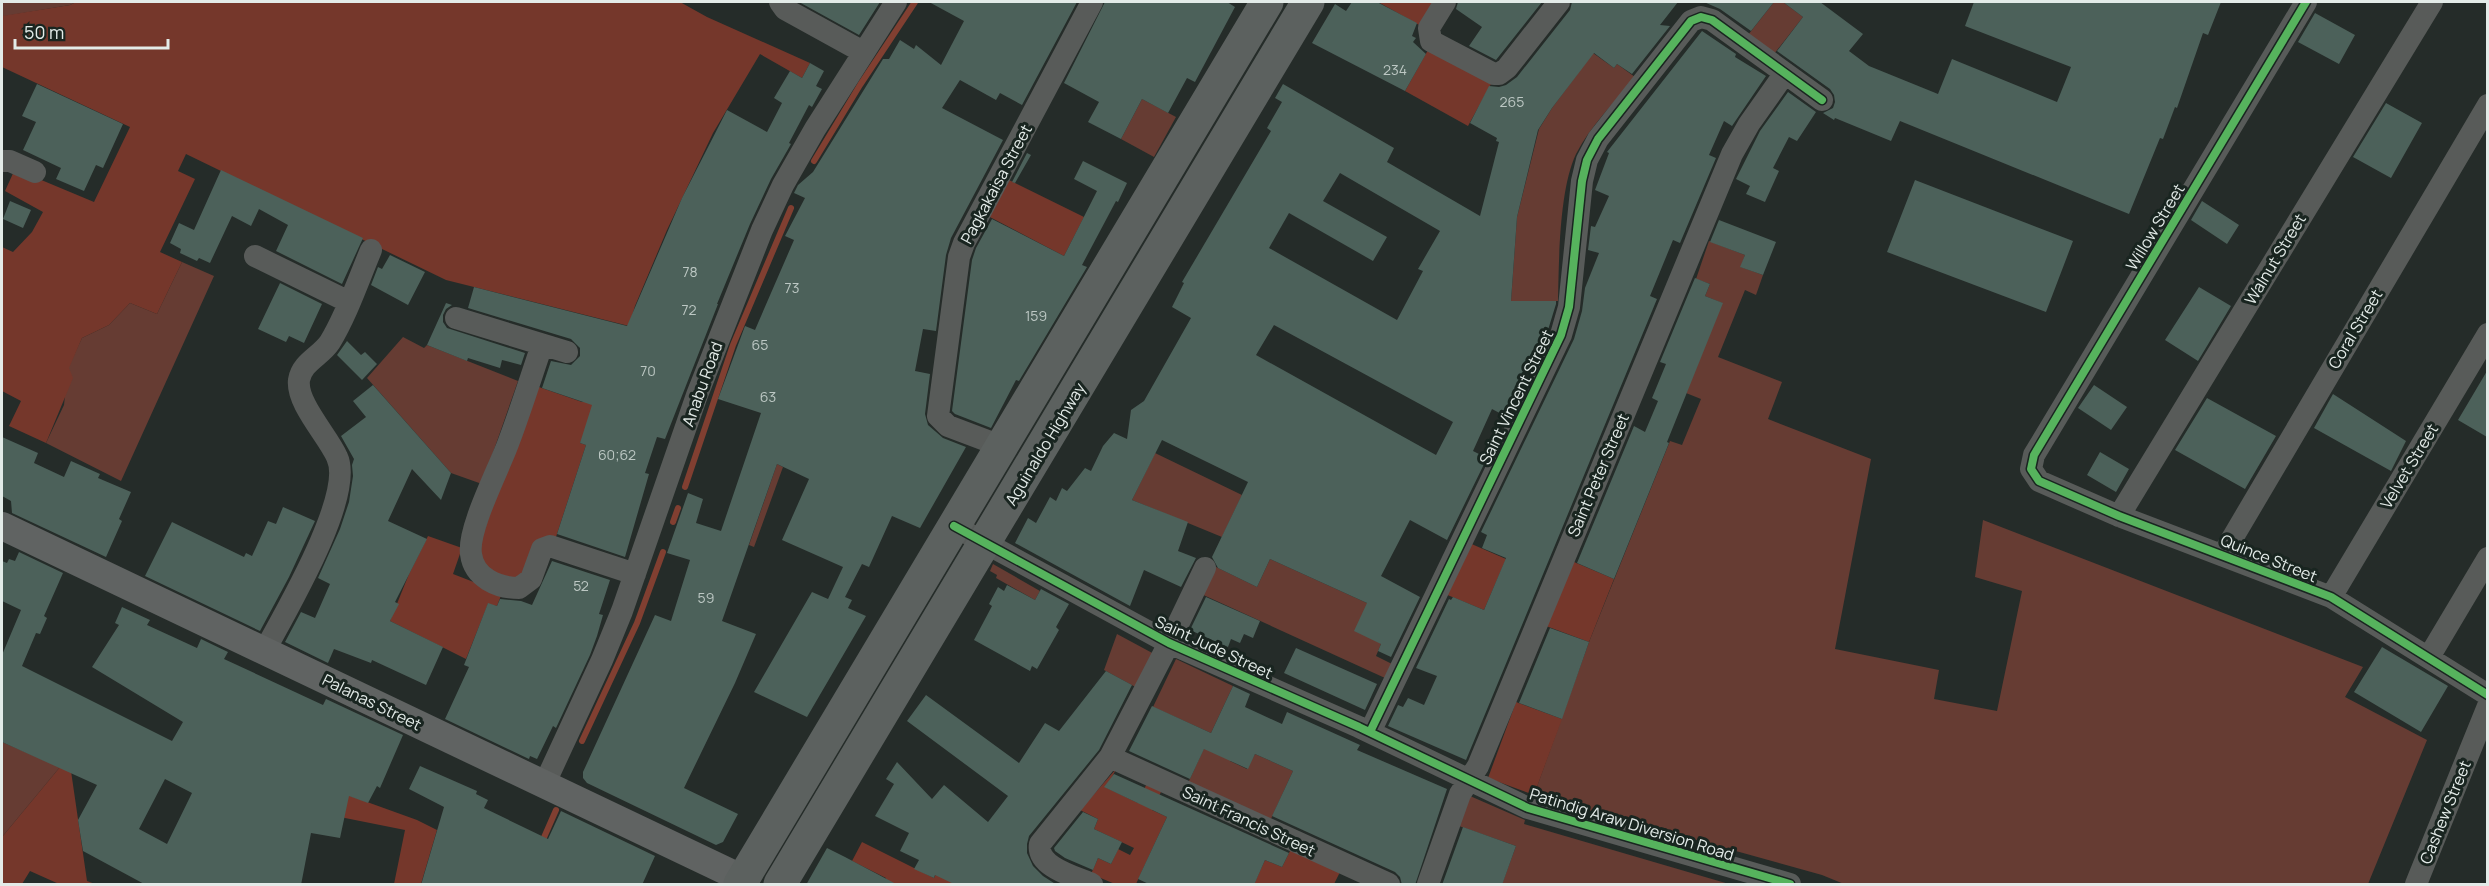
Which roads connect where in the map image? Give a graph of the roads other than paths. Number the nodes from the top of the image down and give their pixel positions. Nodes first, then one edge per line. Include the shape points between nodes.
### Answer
1 (780, 2) edge
2 (896, 2) edge
3 (1092, 2) edge
4 (1267, 2) edge
5 (1308, 2) edge
6 (1444, 2) edge
7 (1559, 2) edge
8 (2306, 2) edge
9 (2432, 2) edge
10 (863, 52) junction
11 (1785, 73) junction
12 (1822, 100) dead end
13 (2487, 105) edge
14 (2, 160) edge
15 (35, 172) dead end
16 (371, 250) dead end
17 (255, 256) dead end
18 (349, 302) junction
19 (456, 318) dead end
20 (2487, 334) edge
21 (542, 345) junction
22 (567, 352) dead end
23 (1001, 446) junction
24 (2031, 469) joint
25 (2119, 516) junction
26 (2, 526) edge
27 (954, 526) junction
28 (985, 544) junction
29 (2223, 554) junction
30 (2487, 558) edge
31 (1204, 568) dead end
32 (635, 574) junction
33 (2331, 597) junction
34 (1169, 643) junction
35 (265, 650) junction
36 (2429, 657) junction
37 (2487, 695) edge
38 (2487, 706) edge
39 (1370, 732) junction
40 (1110, 757) junction
41 (1469, 780) junction
42 (544, 785) junction
43 (741, 882) edge
44 (780, 885) edge
45 (1092, 885) edge
46 (1389, 885) edge
47 (1428, 885) edge
48 (1790, 885) edge
49 (2416, 885) edge

1 - 10 street via 785,9
2 - 10 street, Anabu Road
3 - 23 street, Pagkakaisa Street via 959,257 938,416 948,426
4 - 23 highway
5 - 28 highway, Aguinaldo Highway
6 - 7 street via 1429,28 1431,41 1494,74 1504,72
8 - 24 street, Willow Street via 2034,455
9 - 25 street, Walnut Street
10 - 32 street, Anabu Road via 802,151 762,230 697,394
11 - 12 street
11 - 39 street, Saint Vincent Street via 1712,20 1701,17 1691,21 1592,149 1582,181 1569,307 1562,335
11 - 41 street, Saint Peter Street via 1732,154
13 - 29 street, Coral Street
14 - 15 street
16 - 18 street
17 - 18 street
18 - 35 street via 328,345 302,370 299,381 310,413 337,457 341,480 323,536
19 - 21 street
20 - 33 street, Velvet Street
21 - 22 street
21 - 32 street via 478,518 471,554 475,565 486,579 519,588 531,579 542,549 550,546
23 - 27 highway
24 - 25 street, Quince Street via 2039,481
25 - 29 street, Quince Street
26 - 35 main road, Palanas Street
27 - 28 street, Saint Jude Street
27 - 43 highway
28 - 34 street, Saint Jude Street
28 - 44 highway, Aguinaldo Highway
29 - 33 street, Quince Street
30 - 36 street
31 - 34 street
32 - 42 street, Anabu Road via 602,660
33 - 36 street, Quince Street
34 - 39 street, Saint Jude Street
34 - 40 street
35 - 42 main road, Palanas Street
36 - 37 street, Quince Street
38 - 49 street, Cashew Street
39 - 41 street, Saint Jude Street
40 - 45 street via 1042,840 1040,853 1048,864
40 - 46 street, Saint Francis Street
41 - 47 street, Saint Peter Street via 1460,794
41 - 48 street, Patindig Araw Diversion Road via 1528,808
42 - 43 main road, Palanas Street

